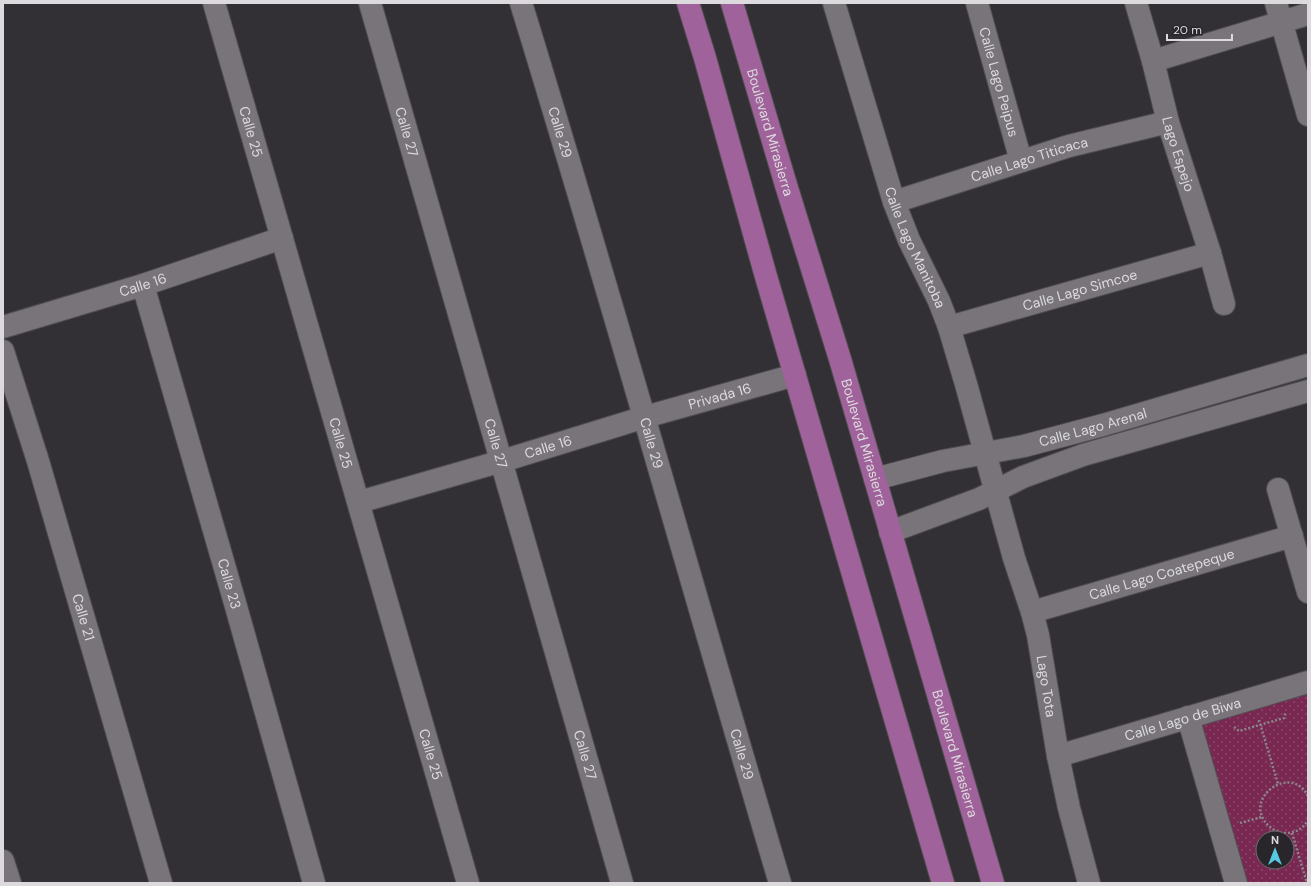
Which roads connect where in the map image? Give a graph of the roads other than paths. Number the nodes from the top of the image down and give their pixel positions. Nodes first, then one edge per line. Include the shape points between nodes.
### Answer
1 (214, 3) edge
2 (370, 3) edge
3 (521, 3) edge
4 (688, 3) edge
5 (732, 3) edge
6 (834, 3) edge
7 (977, 3) edge
8 (1136, 3) edge
9 (1279, 13) edge
10 (1306, 14) edge
11 (1153, 61) junction
12 (1308, 114) edge
13 (1168, 122) junction
14 (1021, 161) junction
15 (894, 202) junction
16 (282, 238) junction
17 (1210, 253) junction
18 (142, 285) junction
19 (1224, 304) dead end
20 (949, 326) junction
21 (3, 327) edge
22 (3, 351) edge
23 (1308, 365) edge
24 (795, 375) junction
25 (1308, 391) edge
26 (645, 417) junction
27 (986, 454) junction
28 (502, 461) junction
29 (875, 479) junction
30 (1278, 489) dead end
31 (996, 492) junction
32 (359, 502) junction
33 (890, 532) junction
34 (1292, 536) junction
35 (1308, 592) edge
36 (1032, 612) junction
37 (1308, 682) edge
38 (1188, 717) junction
39 (1058, 756) junction
40 (3, 861) edge
41 (10, 883) edge
42 (161, 883) edge
43 (314, 883) edge
44 (468, 883) edge
45 (622, 883) edge
46 (780, 883) edge
47 (943, 883) edge
48 (993, 883) edge
49 (1088, 883) edge
50 (1236, 883) edge

1 - 16 street, Calle 25
2 - 28 street, Calle 27
3 - 26 street, Calle 29
4 - 24 main road
5 - 29 main road, Boulevard Mirasierra
6 - 15 street, Calle Lago Manitoba
7 - 14 street, Calle Lago Peipus
8 - 11 street, Lago Espejo
9 - 10 street
9 - 11 street
9 - 12 street
11 - 13 street, Lago Espejo
13 - 14 street, Calle Lago Titicaca via 1069,146
13 - 17 street, Lago Espejo
14 - 15 street, Calle Lago Titicaca
15 - 20 street, Calle Lago Manitoba
16 - 18 street, Calle 16
16 - 32 street, Calle 25
17 - 19 street, Lago Espejo
17 - 20 street, Calle Lago Simcoe
18 - 21 street, Calle 16
18 - 43 street, Calle 23
20 - 27 street, Calle Lago Manitoba
22 - 42 street, Calle 21 via 38,461
23 - 27 street, Calle Lago Arenal via 1103,425
24 - 26 street, Privada 16
24 - 47 main road
25 - 31 street, Calle Lago Arenal via 1083,455 1023,477
26 - 28 street, Calle 16
26 - 46 street, Calle 29
27 - 29 street, Calle Lago Arenal via 943,461
27 - 31 street, Calle Lago Manitoba
28 - 32 street, Calle 16
28 - 45 street, Calle 27
29 - 33 main road, Boulevard Mirasierra
30 - 34 street
31 - 33 street, Calle Lago Arenal
31 - 36 street, Lago Tota
32 - 44 street, Calle 25
33 - 48 main road, Boulevard Mirasierra
34 - 35 street
34 - 36 street, Calle Lago Coatepeque
36 - 39 street, Lago Tota
37 - 38 street, Calle Lago de Biwa
38 - 39 street, Calle Lago de Biwa
38 - 50 street
39 - 49 street, Lago Tota
40 - 41 street

